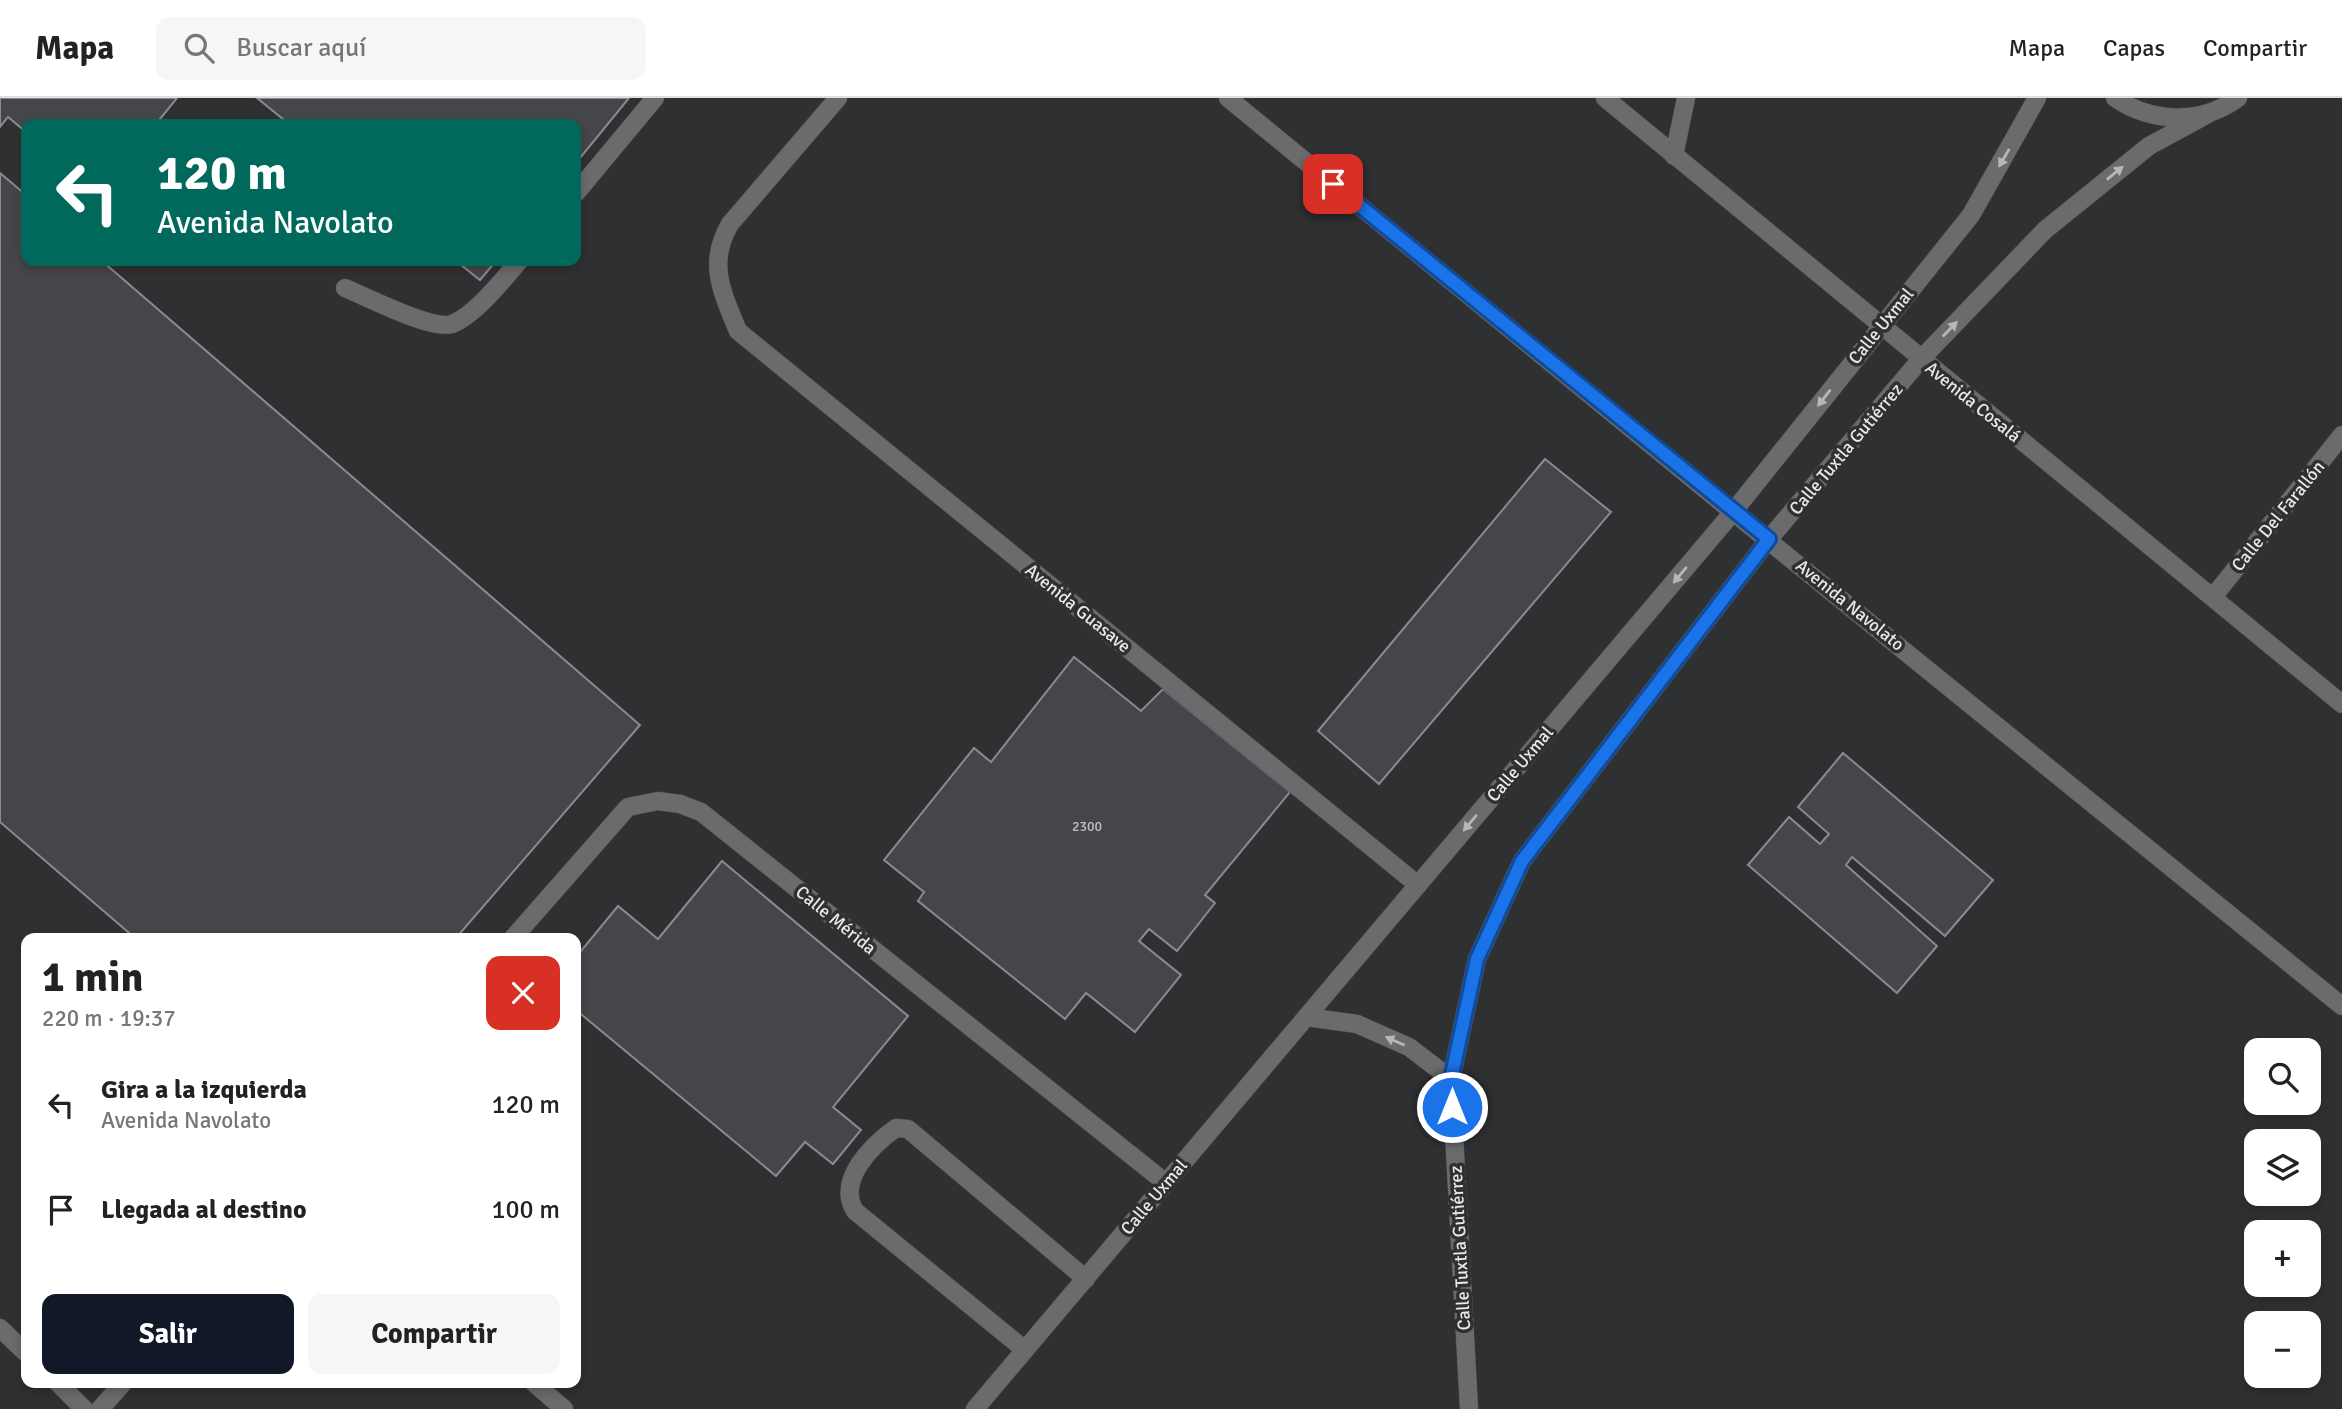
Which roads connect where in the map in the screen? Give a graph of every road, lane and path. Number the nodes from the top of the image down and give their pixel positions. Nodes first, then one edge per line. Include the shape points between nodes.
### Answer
1 (655, 98) edge
2 (838, 98) edge
3 (1228, 98) edge
4 (1605, 98) edge
5 (1686, 98) edge
6 (2037, 98) edge
7 (2115, 98) edge
8 (2238, 98) edge
9 (2208, 114) junction
10 (1674, 156) junction
11 (581, 187) edge
12 (514, 266) edge
13 (345, 288) dead end
14 (1881, 326) junction
15 (1921, 359) junction
16 (2342, 435) edge
17 (1733, 512) junction
18 (1769, 539) junction
19 (2213, 597) junction
20 (2342, 704) edge
21 (1418, 885) junction
22 (517, 933) edge
23 (2342, 1006) edge
24 (1306, 1017) junction
25 (1451, 1079) junction
26 (1166, 1183) junction
27 (1086, 1279) junction
28 (0, 1328) edge
29 (21, 1348) edge
30 (1025, 1350) junction
31 (63, 1388) edge
32 (119, 1388) edge
33 (540, 1388) edge
34 (84, 1409) edge
35 (100, 1409) edge
36 (564, 1409) edge
37 (975, 1409) edge
38 (1469, 1409) edge

1 - 11 street
2 - 21 street, Avenida Guasave via 720,240 717,260 724,296 738,331
3 - 17 street, Avenida Navolato
4 - 10 street, Avenida Cosalá
5 - 10 street
6 -> 14 street, Calle Uxmal via 1971,215
7 - 9 street via 2132,110 2170,118
8 - 9 street, Calle Tuxtla Gutiérrez
15 -> 9 street, Calle Tuxtla Gutiérrez via 2045,230 2149,146
10 - 14 street, Avenida Cosalá
12 - 13 street via 470,313 450,324 431,324
14 - 15 street, Avenida Cosalá
14 -> 17 street, Calle Uxmal
15 - 18 street, Calle Tuxtla Gutiérrez
15 - 19 street, Avenida Cosalá
16 - 19 street, Calle Del Farallón
17 - 18 street, Avenida Navolato
17 -> 21 street, Calle Uxmal
18 - 23 street, Avenida Navolato
18 - 25 street, Calle Tuxtla Gutiérrez via 1522,861 1477,959
19 - 20 street, Avenida Cosalá
21 - 24 street, Calle Uxmal
22 - 26 street, Calle Mérida via 628,807 658,800 680,804 701,813
25 -> 24 street via 1409,1046 1357,1024
24 - 26 street, Calle Uxmal
25 - 38 street, Calle Tuxtla Gutiérrez
26 - 27 street, Calle Uxmal
27 - 30 street, Calle Uxmal
27 - 30 street via 908,1129 896,1128 864,1158 852,1176 848,1194 855,1211
28 - 29 street
30 - 37 street, Calle Uxmal
31 - 34 street
32 - 35 street
33 - 36 street

